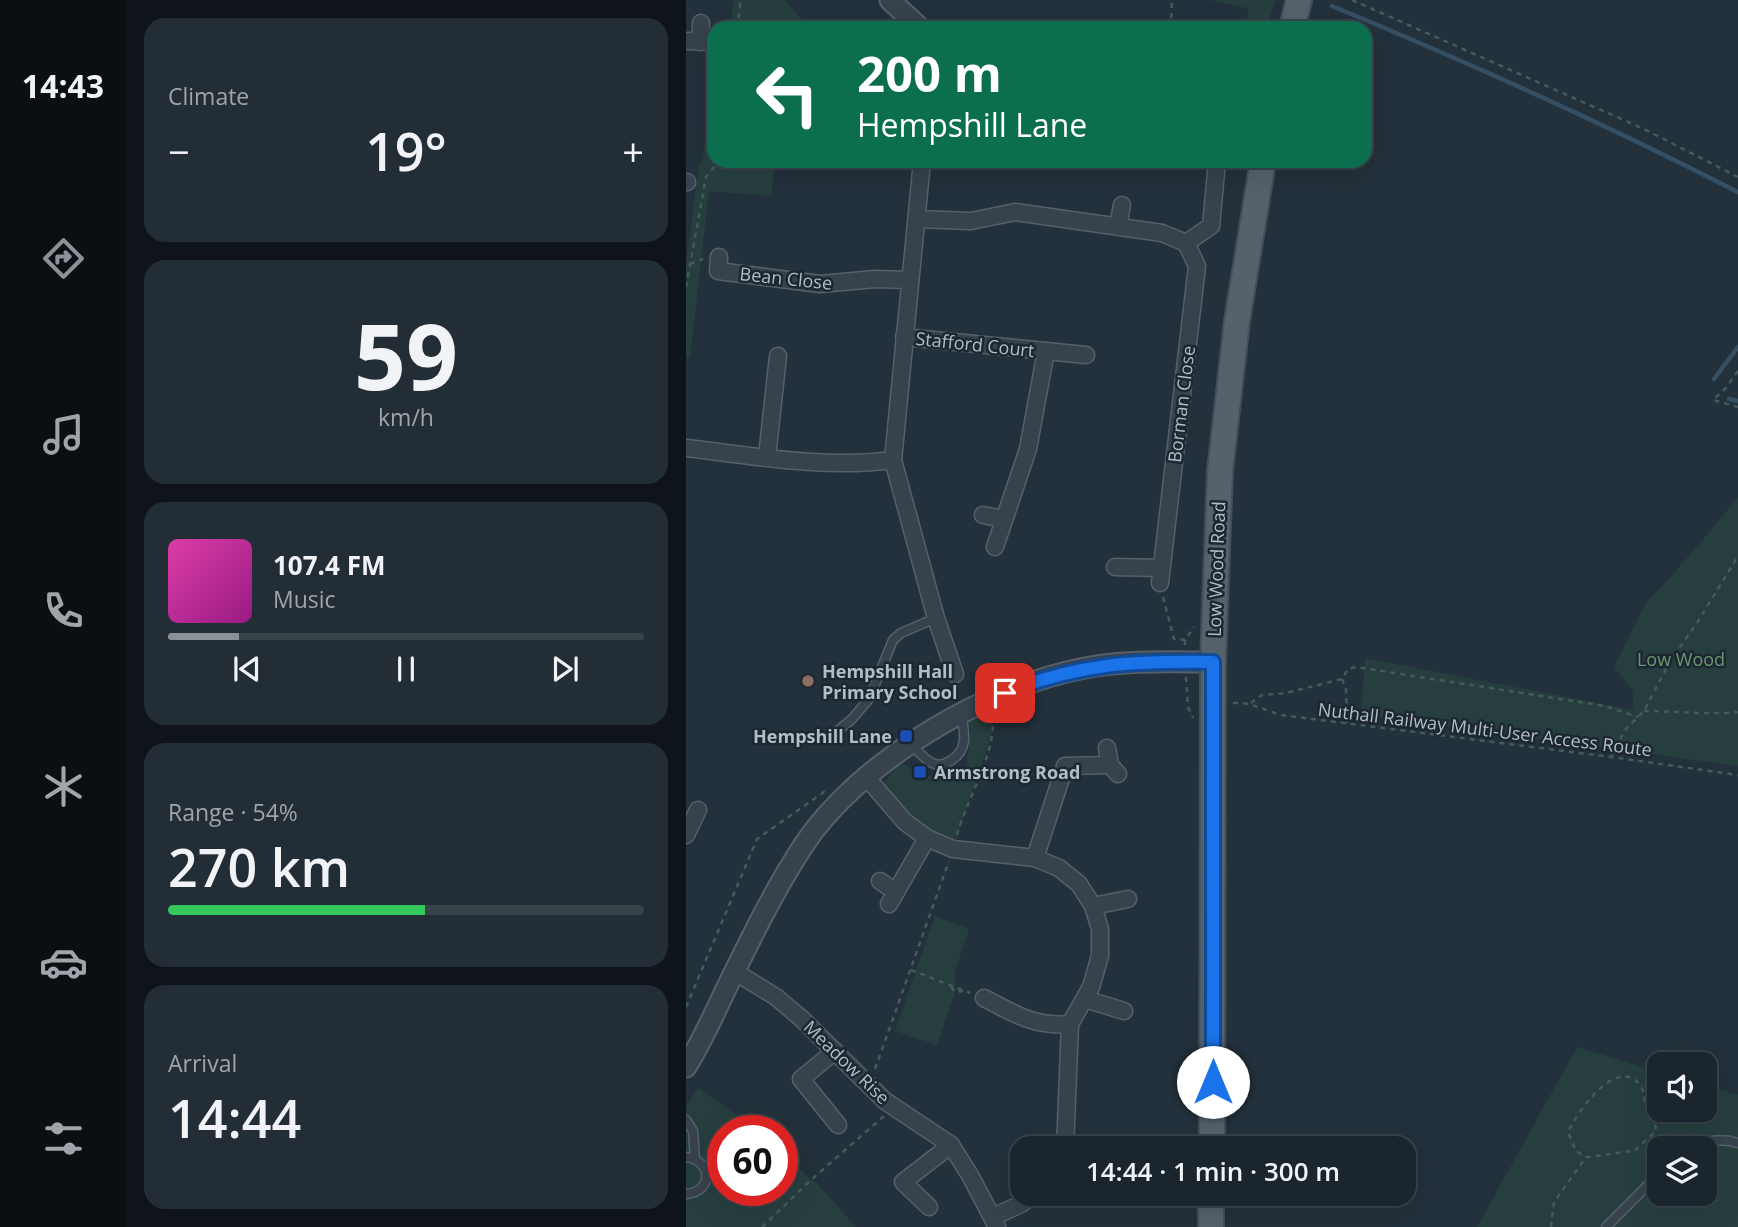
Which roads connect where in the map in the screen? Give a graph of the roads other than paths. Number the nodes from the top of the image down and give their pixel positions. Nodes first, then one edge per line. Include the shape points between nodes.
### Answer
1 (890, 0) edge
2 (1299, 0) edge
3 (912, 21) edge
4 (1294, 21) edge
5 (701, 23) dead end
6 (700, 42) edge
7 (922, 168) edge
8 (1216, 168) edge
9 (1262, 168) edge
10 (1122, 205) dead end
11 (918, 219) junction
12 (1118, 226) junction
13 (1186, 243) junction
14 (719, 257) dead end
15 (909, 280) junction
16 (904, 337) junction
17 (1046, 351) junction
18 (1086, 355) dead end
19 (778, 356) dead end
20 (686, 448) edge
21 (767, 457) junction
22 (893, 460) junction
23 (983, 515) dead end
24 (1003, 519) junction
25 (995, 547) dead end
26 (1115, 567) dead end
27 (936, 618) junction
28 (1213, 662) junction
29 (955, 674) dead end
30 (961, 713) junction
31 (830, 737) dead end
32 (910, 743) junction
33 (1107, 748) dead end
34 (867, 778) junction
35 (698, 810) dead end
36 (686, 835) edge
37 (927, 838) junction
38 (1035, 858) junction
39 (880, 881) dead end
40 (1128, 899) dead end
41 (1093, 906) junction
42 (734, 972) junction
43 (984, 998) road end
44 (1085, 999) junction
45 (1124, 1011) dead end
46 (1070, 1024) junction
47 (835, 1051) junction
48 (686, 1067) edge
49 (686, 1120) edge
50 (838, 1125) dead end
51 (1065, 1136) edge
52 (1212, 1136) edge
53 (1717, 1140) edge
54 (1738, 1143) edge
55 (951, 1145) junction
56 (690, 1158) edge
57 (1647, 1186) edge
58 (686, 1194) edge
59 (1018, 1206) edge
60 (1211, 1206) edge
61 (929, 1208) dead end
62 (995, 1222) edge
63 (1211, 1227) edge
64 (1606, 1227) edge

1 - 3 street
2 - 4 main road
5 - 6 street
7 - 11 street
8 - 13 street via 1211,226
9 - 28 main road, Low Wood Road via 1237,321 1220,471
10 - 12 street
11 - 12 street via 971,220 1015,212
11 - 15 street
12 - 13 street via 1162,233
13 - 26 street, Borman Close via 1197,265 1161,576
14 - 15 street, Bean Close via 718,271 820,284
15 - 16 street
16 - 17 street, Stafford Court
16 - 22 street
17 - 18 street, Stafford Court
17 - 24 street, Stafford Court via 1028,449
19 - 21 street
20 - 21 street
21 - 22 street via 863,464
22 - 27 street
23 - 24 street
24 - 25 street, Stafford Court
27 - 29 street
27 - 31 lane via 893,640 869,699
28 - 30 street via 1085,668 1040,679
28 - 52 main road, Low Wood Road
30 - 32 street
30 - 32 lane via 964,739 959,757 934,764
32 - 34 street
33 - 38 street via 1114,770 1065,766
34 - 37 street via 905,822
34 - 42 street via 837,804 804,845
35 - 36 street
37 - 38 street via 953,849
37 - 39 street via 893,898
38 - 41 street via 1059,868 1079,884
40 - 41 street
41 - 44 street via 1100,929 1100,956
42 - 47 street, Meadow Rise via 776,997
42 - 48 street
43 - 46 street via 1023,1018
44 - 45 street
44 - 46 street
46 - 51 street
47 - 50 street via 800,1079
47 - 55 street, Meadow Rise via 895,1107
49 - 56 lane via 693,1131
53 - 54 lane
55 - 61 street via 903,1182
55 - 62 street, Meadow Rise
56 - 58 lane via 706,1171 706,1180 696,1192
57 - 64 lane
59 - 62 street
60 - 63 main road

